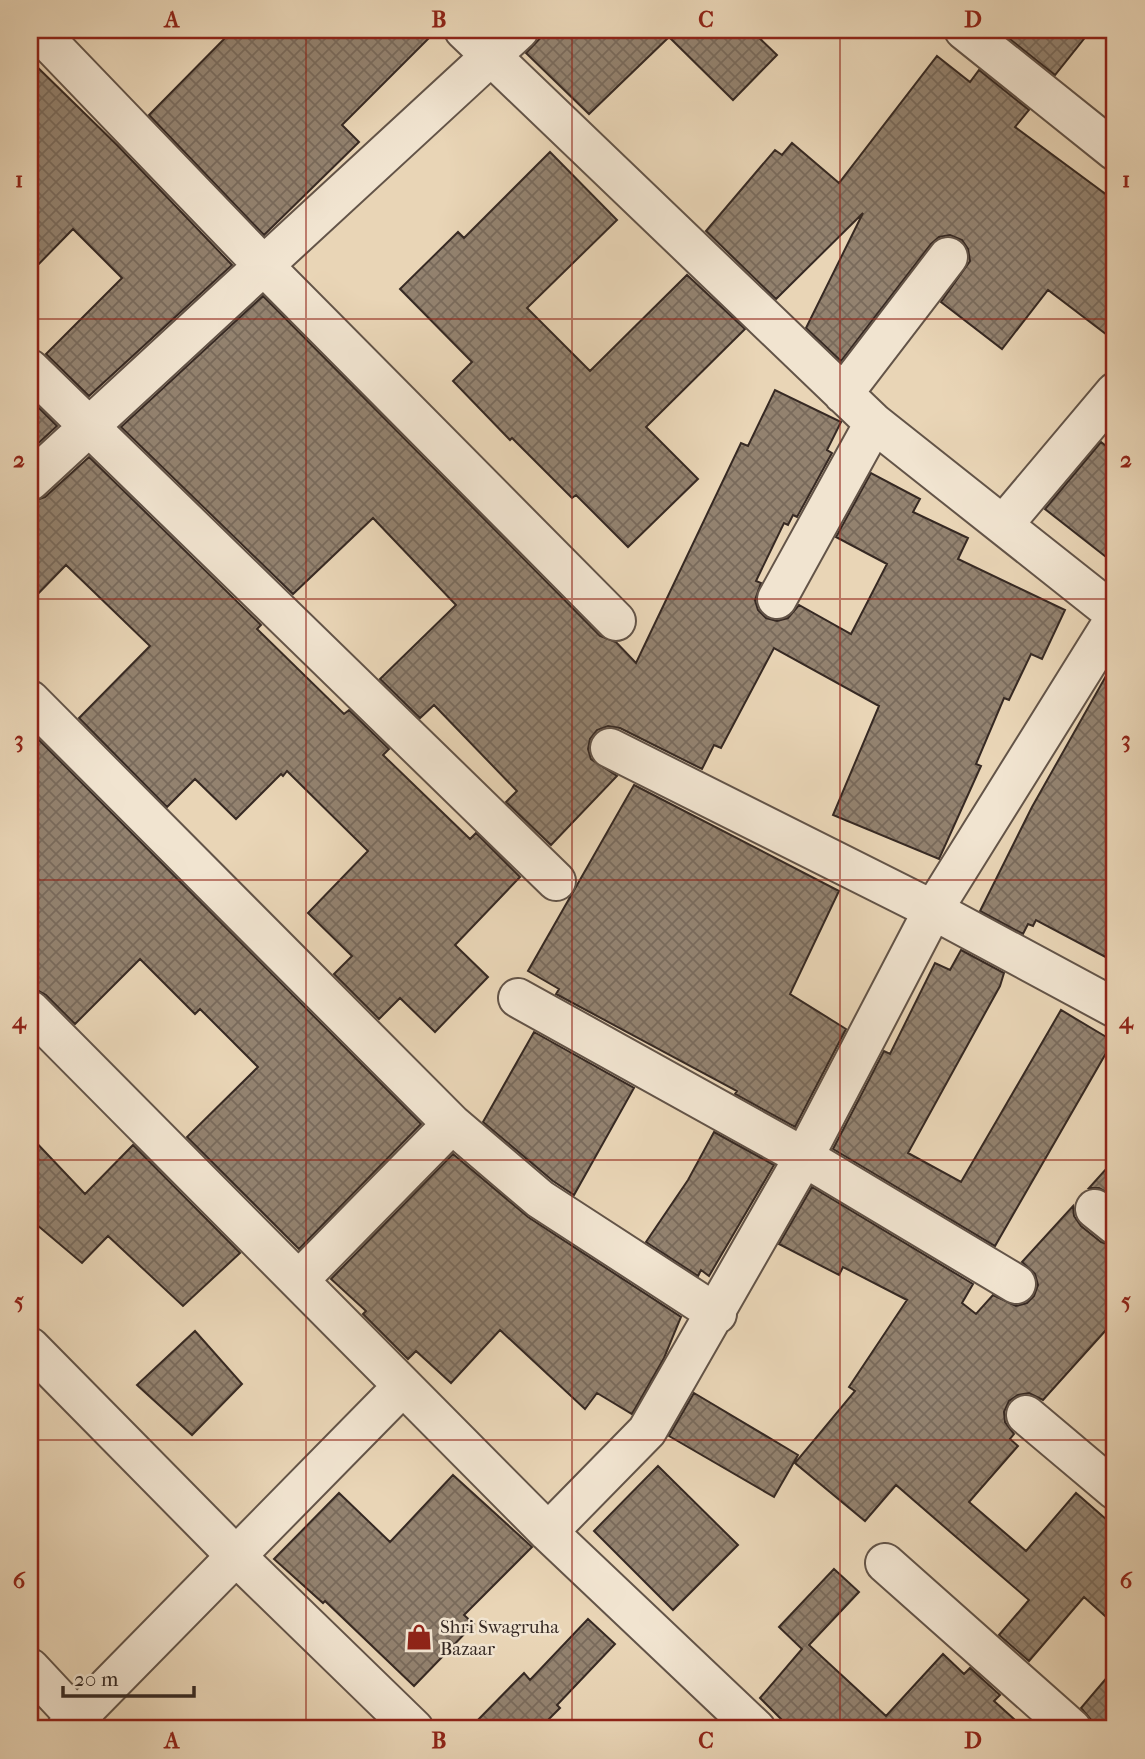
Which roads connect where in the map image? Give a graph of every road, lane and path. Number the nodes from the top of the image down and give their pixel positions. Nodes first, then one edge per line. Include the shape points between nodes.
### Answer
1 (37, 30) edge
2 (519, 30) edge
3 (964, 30) edge
4 (477, 43) edge
5 (1115, 151) edge
6 (948, 257) dead end
7 (262, 264) junction
8 (30, 369) edge
9 (1115, 392) edge
10 (843, 394) junction
11 (873, 424) junction
12 (87, 426) junction
13 (30, 481) edge
14 (1003, 525) junction
15 (777, 598) dead end
16 (1115, 616) edge
17 (616, 621) dead end
18 (30, 700) edge
19 (610, 748) dead end
20 (556, 881) dead end
21 (933, 910) junction
22 (518, 999) dead end
23 (1115, 1007) edge
24 (30, 1010) edge
25 (452, 1124) junction
26 (804, 1157) junction
27 (300, 1279) junction
28 (1016, 1284) dead end
29 (717, 1314) junction
30 (30, 1347) edge
31 (403, 1386) junction
32 (1026, 1415) dead end
33 (1115, 1490) edge
34 (548, 1532) junction
35 (238, 1558) junction
36 (885, 1563) dead end
37 (30, 1668) edge
38 (77, 1726) edge
39 (414, 1729) edge
40 (756, 1729) edge
41 (1072, 1729) edge

1 - 7 street
2 - 4 street
3 - 5 street
4 - 7 street
4 - 10 street
6 - 10 street
7 - 12 street
7 - 17 street
8 - 12 street
9 - 14 street
10 - 11 street
11 - 14 street
11 - 15 street
12 - 13 street
12 - 20 street
14 - 16 street
16 - 21 street
18 - 25 street
19 - 21 street
21 - 23 street
21 - 26 street
22 - 26 street
24 - 27 street
25 - 27 street
25 - 29 street via 540,1199
26 - 28 street
26 - 29 street
27 - 31 street
29 - 34 street via 647,1431
30 - 35 street
31 - 34 street
31 - 35 street
32 - 33 street
34 - 40 street
35 - 38 street
35 - 39 street
36 - 41 street
37 - 38 street

